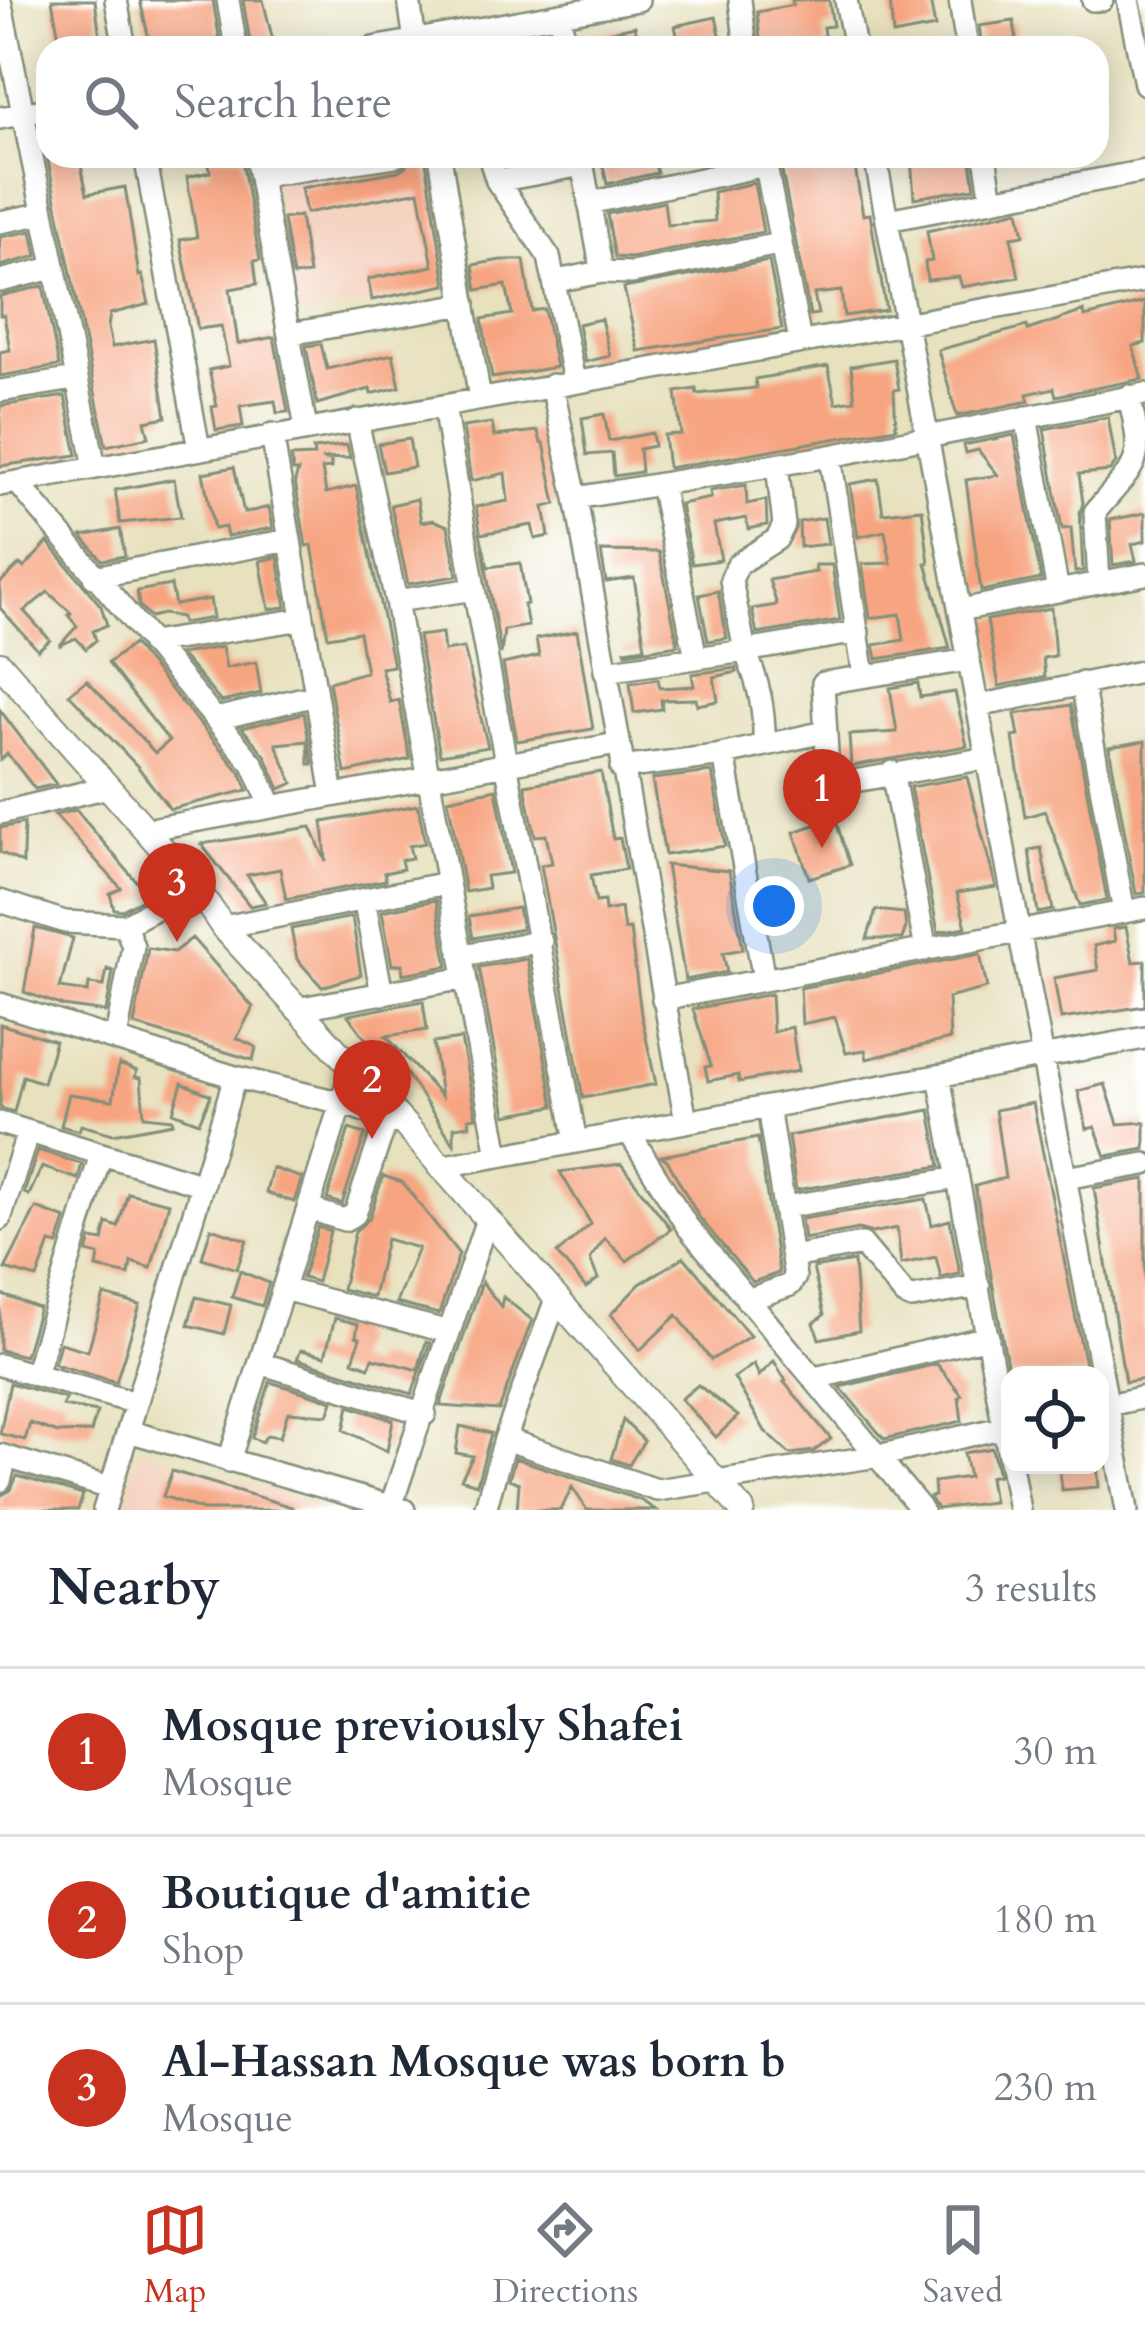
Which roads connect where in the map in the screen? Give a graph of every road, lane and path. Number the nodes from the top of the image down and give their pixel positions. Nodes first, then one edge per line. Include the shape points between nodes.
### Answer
1 (116, 0) edge
2 (228, 0) edge
3 (409, 0) edge
4 (638, 0) edge
5 (740, 0) edge
6 (846, 0) edge
7 (960, 0) edge
8 (1128, 0) edge
9 (1, 10) edge
10 (511, 12) edge
11 (560, 14) junction
12 (123, 36) edge
13 (234, 36) edge
14 (415, 36) edge
15 (466, 36) edge
16 (563, 36) edge
17 (744, 36) edge
18 (853, 36) edge
19 (966, 36) edge
20 (1145, 84) edge
21 (10, 116) edge
22 (147, 168) edge
23 (258, 168) edge
24 (442, 168) edge
25 (492, 168) edge
26 (552, 168) edge
27 (583, 168) edge
28 (732, 168) edge
29 (766, 168) edge
30 (877, 168) edge
31 (987, 168) edge
32 (1145, 172) edge
33 (497, 181) junction
34 (992, 200) junction
35 (589, 203) junction
36 (41, 214) junction
37 (887, 220) junction
38 (0, 222) edge
39 (779, 244) junction
40 (53, 268) junction
41 (602, 272) junction
42 (0, 281) edge
43 (556, 281) junction
44 (1145, 281) edge
45 (465, 304) junction
46 (906, 322) junction
47 (289, 334) junction
48 (800, 341) junction
49 (75, 379) junction
50 (563, 383) junction
51 (0, 391) edge
52 (1137, 395) edge
53 (480, 399) junction
54 (444, 406) junction
55 (1026, 417) junction
56 (357, 420) junction
57 (307, 428) junction
58 (272, 434) junction
59 (928, 436) junction
60 (199, 448) junction
61 (830, 456) junction
62 (777, 465) junction
63 (95, 467) junction
64 (9, 484) edge
65 (661, 484) junction
66 (576, 498) junction
67 (289, 540) junction
68 (1145, 574) edge
69 (94, 577) junction
70 (1099, 583) junction
71 (474, 589) junction
72 (1058, 591) junction
73 (396, 601) junction
74 (960, 610) junction
75 (303, 619) junction
76 (858, 632) junction
77 (151, 643) junction
78 (745, 651) junction
79 (696, 658) junction
80 (969, 660) junction
81 (0, 664) edge
82 (605, 671) junction
83 (1145, 671) edge
84 (864, 676) junction
85 (1082, 683) junction
86 (316, 695) junction
87 (978, 706) junction
88 (216, 719) junction
89 (825, 732) junction
90 (617, 744) junction
91 (764, 745) junction
92 (724, 754) junction
93 (987, 758) junction
94 (508, 764) junction
95 (621, 768) junction
96 (892, 772) junction
97 (429, 778) junction
98 (108, 787) junction
99 (333, 795) junction
100 (271, 805) junction
101 (0, 813) edge
102 (145, 830) junction
103 (447, 883) junction
104 (196, 887) junction
105 (364, 899) junction
106 (0, 901) edge
107 (1134, 910) edge
108 (125, 925) junction
109 (223, 927) junction
110 (1020, 933) junction
111 (541, 941) junction
112 (926, 950) junction
113 (464, 967) junction
114 (764, 980) junction
115 (382, 994) junction
116 (663, 999) junction
117 (0, 1004) edge
118 (296, 1009) junction
119 (116, 1038) junction
120 (1145, 1038) edge
121 (1043, 1057) junction
122 (352, 1067) junction
123 (939, 1076) junction
124 (235, 1077) junction
125 (342, 1103) junction
126 (768, 1107) junction
127 (396, 1122) junction
128 (686, 1122) junction
129 (0, 1123) edge
130 (28, 1132) junction
131 (629, 1132) junction
132 (576, 1142) junction
133 (100, 1154) junction
134 (498, 1155) junction
135 (1145, 1164) edge
136 (439, 1166) junction
137 (958, 1178) junction
138 (1066, 1178) junction
139 (203, 1185) junction
140 (784, 1207) junction
141 (310, 1209) junction
142 (0, 1219) edge
143 (486, 1222) junction
144 (792, 1257) junction
145 (979, 1286) junction
146 (283, 1289) junction
147 (556, 1299) junction
148 (747, 1300) junction
149 (449, 1332) junction
150 (988, 1337) junction
151 (260, 1363) junction
152 (0, 1365) edge
153 (1099, 1366) edge
154 (35, 1376) junction
155 (815, 1378) junction
156 (1145, 1396) edge
157 (1001, 1399) edge
158 (136, 1403) junction
159 (1109, 1408) edge
160 (425, 1414) junction
161 (1109, 1420) edge
162 (1001, 1428) edge
163 (128, 1431) junction
164 (505, 1439) junction
165 (3, 1456) edge
166 (878, 1456) junction
167 (229, 1461) junction
168 (1012, 1474) edge
169 (0, 1481) edge
170 (718, 1482) junction
171 (107, 1499) edge
172 (1132, 1500) edge
173 (398, 1508) edge
174 (485, 1510) edge
175 (742, 1510) edge
176 (922, 1510) edge
177 (1019, 1510) edge

1 - 12 street
2 - 13 street
3 - 14 street
4 - 11 street
5 - 17 street
6 - 18 street
7 - 19 street
8 - 20 street
9 - 21 street
10 - 11 street
10 - 15 street
11 - 16 street
21 - 36 street
22 - 60 street
23 - 47 street
24 - 45 street
25 - 33 street
26 - 33 street
27 - 35 street
28 - 35 street
29 - 39 street
30 - 37 street
31 - 34 street
32 - 34 street
33 - 43 street via 549,257
34 - 37 street
35 - 41 street
36 - 38 street
36 - 40 street
37 - 46 street
39 - 41 street
39 - 48 street
40 - 42 street
40 - 49 street
41 - 43 street
43 - 50 street
44 - 46 street
45 - 47 street
45 - 53 street
46 - 48 street
46 - 59 street
47 - 57 street
48 - 50 street
49 - 51 street
49 - 63 street
50 - 53 street
50 - 66 street
52 - 55 street
52 - 70 street via 1135,467 1095,512
53 - 54 street
54 - 56 street
54 - 71 street
55 - 59 street
55 - 72 street
56 - 57 street
56 - 73 street
57 - 58 street
58 - 60 street
58 - 67 street
59 - 61 street
59 - 74 street
60 - 63 street
61 - 62 street
61 - 76 street
62 - 65 street
62 - 78 street via 784,525 738,564 731,580
63 - 64 street
64 - 69 street
65 - 66 street
65 - 79 street
66 - 82 street
67 - 69 street
67 - 75 street
68 - 70 street
69 - 77 street
70 - 72 street
71 - 73 street
71 - 94 street
72 - 74 street
73 - 97 street
74 - 80 street
75 - 77 street
75 - 86 street
76 - 78 street
76 - 84 street
77 - 88 street
78 - 79 street
78 - 91 street via 764,708
79 - 82 street
80 - 84 street
80 - 87 street
81 - 98 street
82 - 90 street
83 - 85 street
84 - 89 street via 823,682
85 - 87 street
85 - 107 street
86 - 88 street
86 - 99 street
87 - 93 street
88 - 100 street via 261,775
89 - 91 street
89 - 96 street via 833,780
90 - 94 street
90 - 95 street
91 - 92 street
92 - 95 street
92 - 114 street
93 - 96 street
93 - 110 street
94 - 97 street
94 - 111 street
95 - 116 street
96 - 112 street
97 - 99 street
97 - 103 street
98 - 101 street
98 - 102 street
99 - 100 street
100 - 102 street
102 - 104 street
103 - 105 street
103 - 113 street
104 - 108 street
104 - 109 street
105 - 109 street
105 - 115 street
106 - 108 street via 65,922
107 - 110 street
108 - 119 street via 133,946
109 - 118 street
110 - 112 street
110 - 121 street
111 - 113 street
111 - 132 street
112 - 114 street
113 - 115 street
113 - 134 street
114 - 116 street
115 - 118 street
116 - 128 street
117 - 119 street
118 - 122 street
119 - 124 street
120 - 121 street
121 - 123 street
121 - 138 street
122 - 125 street
122 - 127 street
123 - 126 street
123 - 137 street
124 - 125 street
124 - 139 street
125 - 127 street
125 - 141 street
126 - 128 street
126 - 140 street
127 - 136 street
127 - 141 street via 355,1214 344,1220
128 - 131 street
129 - 130 street
130 - 133 street
130 - 142 street
131 - 132 street
131 - 148 street via 687,1226
132 - 134 street
133 - 139 street
133 - 154 street
134 - 136 street
135 - 138 street
136 - 143 street
137 - 140 street
137 - 145 street
138 - 153 street
139 - 158 street
140 - 144 street
141 - 146 street
143 - 147 street
143 - 149 street
144 - 145 street via 862,1244 912,1298
144 - 148 street via 793,1284
145 - 150 street
146 - 149 street
146 - 151 street
147 - 164 street
147 - 170 street
148 - 155 street
149 - 160 street
150 - 155 street
150 - 157 street
151 - 160 street
151 - 167 street
152 - 154 street
154 - 158 street
155 - 166 street
156 - 159 street
158 - 163 street
160 - 173 street
161 - 172 street
162 - 166 street
163 - 167 street
163 - 171 street
164 - 170 street via 647,1490
164 - 174 street
165 - 169 street
165 - 171 street
166 - 170 street
166 - 176 street
167 - 173 street
168 - 177 street
170 - 175 street

